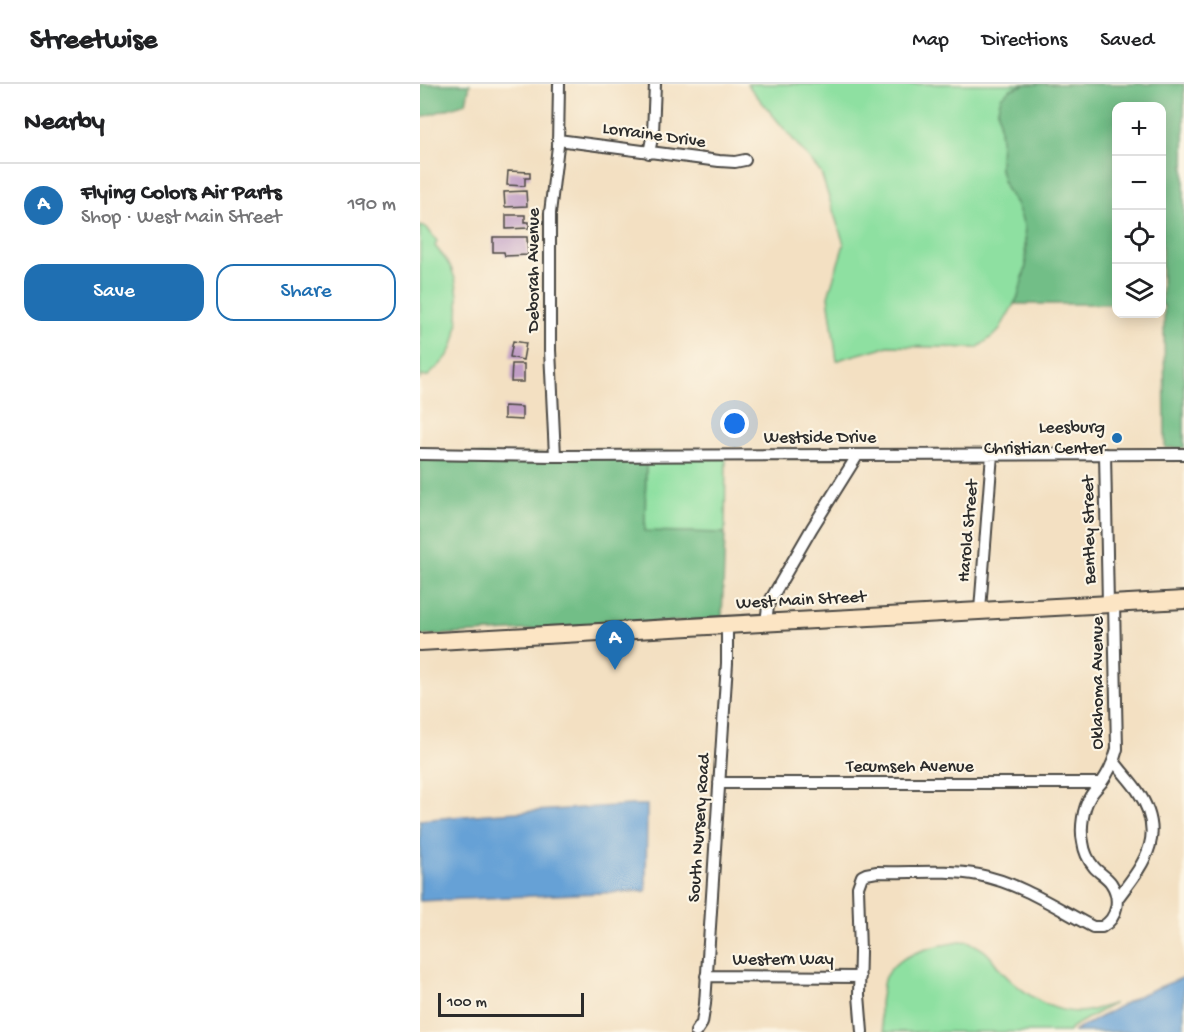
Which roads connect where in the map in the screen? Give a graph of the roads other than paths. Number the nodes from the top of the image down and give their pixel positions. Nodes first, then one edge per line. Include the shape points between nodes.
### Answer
1 (559, 84) edge
2 (655, 84) edge
3 (558, 140) junction
4 (649, 153) junction
5 (745, 160) dead end
6 (420, 454) edge
7 (992, 454) junction
8 (1105, 454) junction
9 (1184, 454) edge
10 (555, 456) junction
11 (857, 456) junction
12 (1184, 600) edge
13 (1111, 604) junction
14 (980, 610) junction
15 (766, 623) junction
16 (727, 624) junction
17 (420, 642) edge
18 (1114, 761) junction
19 (719, 783) junction
20 (1101, 783) junction
21 (1117, 899) junction
22 (706, 976) junction
23 (860, 977) junction
24 (696, 1032) edge
25 (862, 1032) edge

1 - 3 street, Deborah Avenue
2 - 4 street
3 - 4 street, Lorraine Drive
3 - 10 street, Deborah Avenue via 550,213
4 - 5 street, Lorraine Drive
6 - 10 street, Westside Drive
7 - 8 street, Westside Drive
7 - 11 street, Westside Drive
7 - 14 street, Harold Street
8 - 9 street, Westside Drive
8 - 13 street, Bentley Street
10 - 11 street, Westside Drive
11 - 15 street via 771,599
12 - 13 main road, West Main Street
13 - 14 main road, West Main Street
13 - 18 street, Oklahoma Avenue via 1117,749
14 - 15 main road, West Main Street
15 - 16 main road, West Main Street
16 - 17 main road, West Main Street
16 - 19 street, South Nursery Road
18 - 20 street
18 - 21 street via 1137,790 1152,826 1150,846
19 - 20 street, Tecumseh Avenue
19 - 22 street, South Nursery Road
20 - 21 street via 1089,797 1082,838 1094,867 1110,882
21 - 23 street via 1113,919 1097,928 1017,887 979,875 866,874 858,887
22 - 23 street, Western Way
22 - 24 street, South Nursery Road via 704,1016
23 - 25 street

